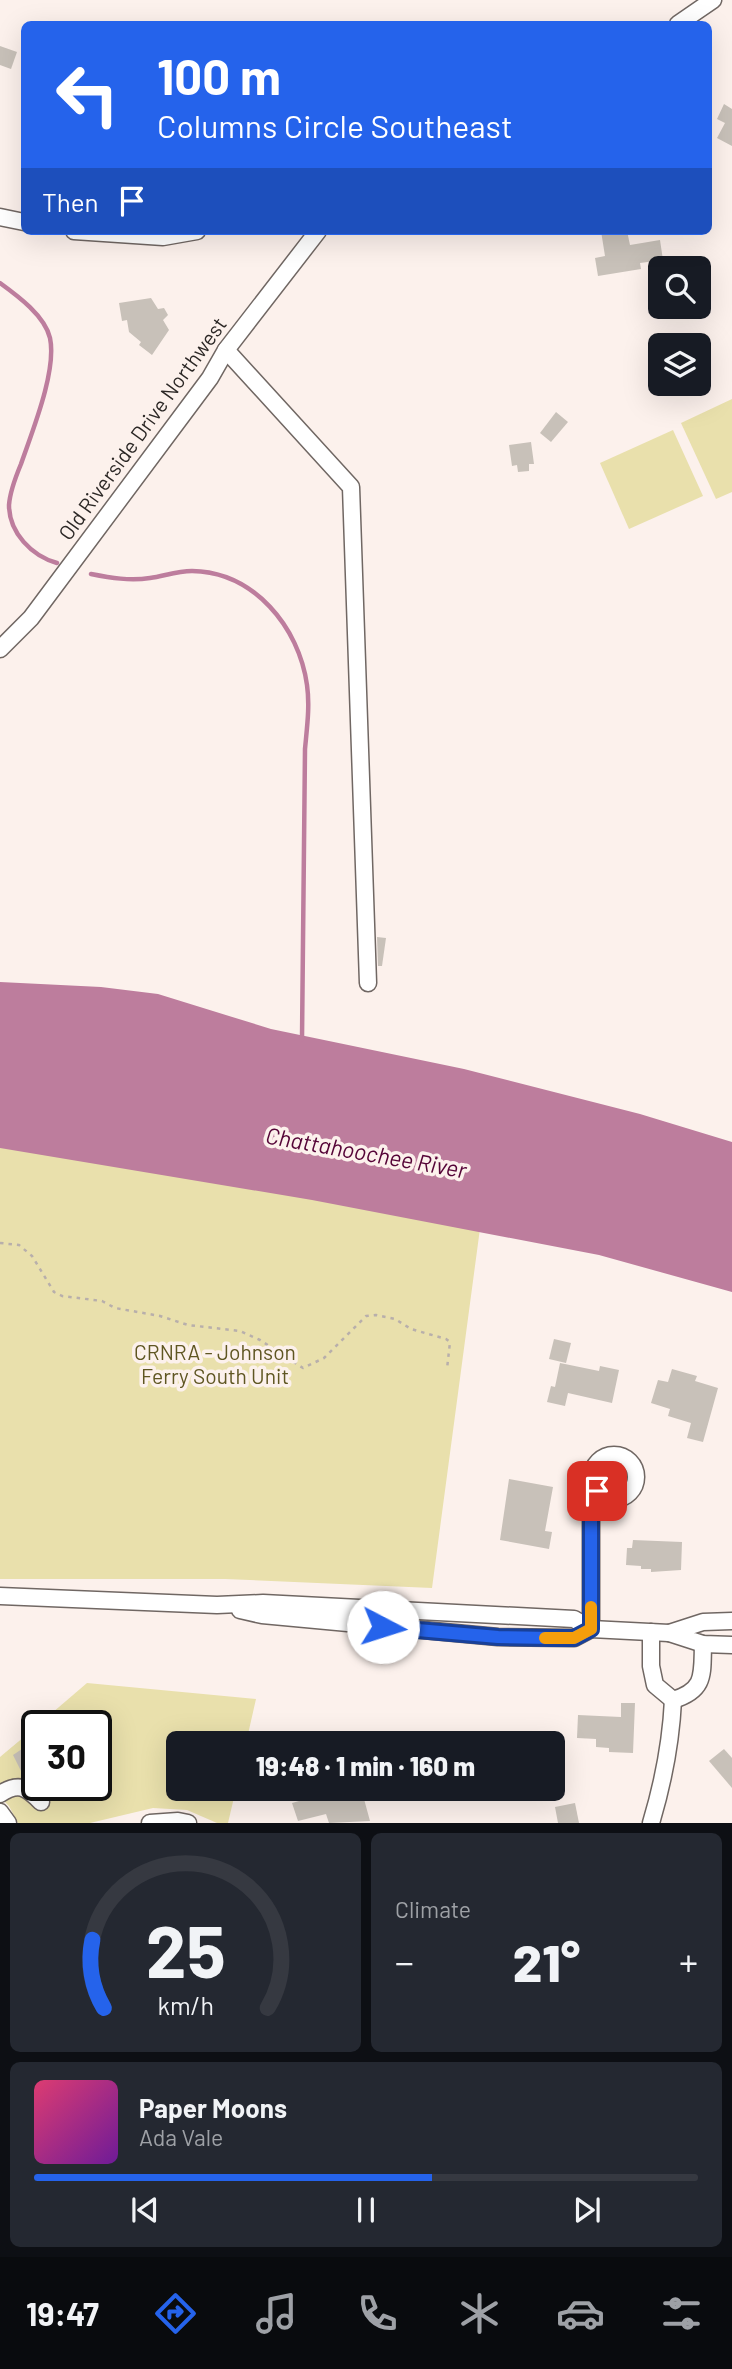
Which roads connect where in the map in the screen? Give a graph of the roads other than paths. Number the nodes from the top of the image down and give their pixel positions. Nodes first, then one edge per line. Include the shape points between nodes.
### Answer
1 (713, 0) edge
2 (682, 21) edge
3 (0, 217) edge
4 (21, 221) edge
5 (133, 235) edge
6 (174, 235) edge
7 (315, 235) edge
8 (226, 350) junction
9 (0, 649) edge
10 (369, 983) dead end
11 (597, 1491) dead end
12 (0, 1596) edge
13 (218, 1605) junction
14 (462, 1614) junction
15 (732, 1621) edge
16 (591, 1629) junction
17 (651, 1632) junction
18 (669, 1633) junction
19 (461, 1634) junction
20 (703, 1644) junction
21 (732, 1645) edge
22 (673, 1700) junction
23 (0, 1794) edge
24 (41, 1802) dead end
25 (0, 1812) edge
26 (8, 1823) edge
27 (150, 1823) edge
28 (188, 1823) edge
29 (651, 1823) edge

1 - 2 street
3 - 4 street
5 - 6 street
7 - 8 street, Old Riverside Drive Northwest
8 - 9 street, Old Riverside Drive Northwest via 39,607
8 - 10 street via 351,487
11 - 16 street via 591,1503
12 - 13 street
13 - 14 street via 263,1603
13 - 19 street via 262,1615
14 - 16 street via 573,1619
14 - 19 street
15 - 18 street via 703,1622
16 - 17 street
16 - 19 street via 574,1638
17 - 18 street
17 - 22 street via 655,1685
18 - 20 street
20 - 21 street
20 - 22 street via 697,1687
22 - 29 street
23 - 24 street via 18,1786
25 - 26 street
27 - 28 street

